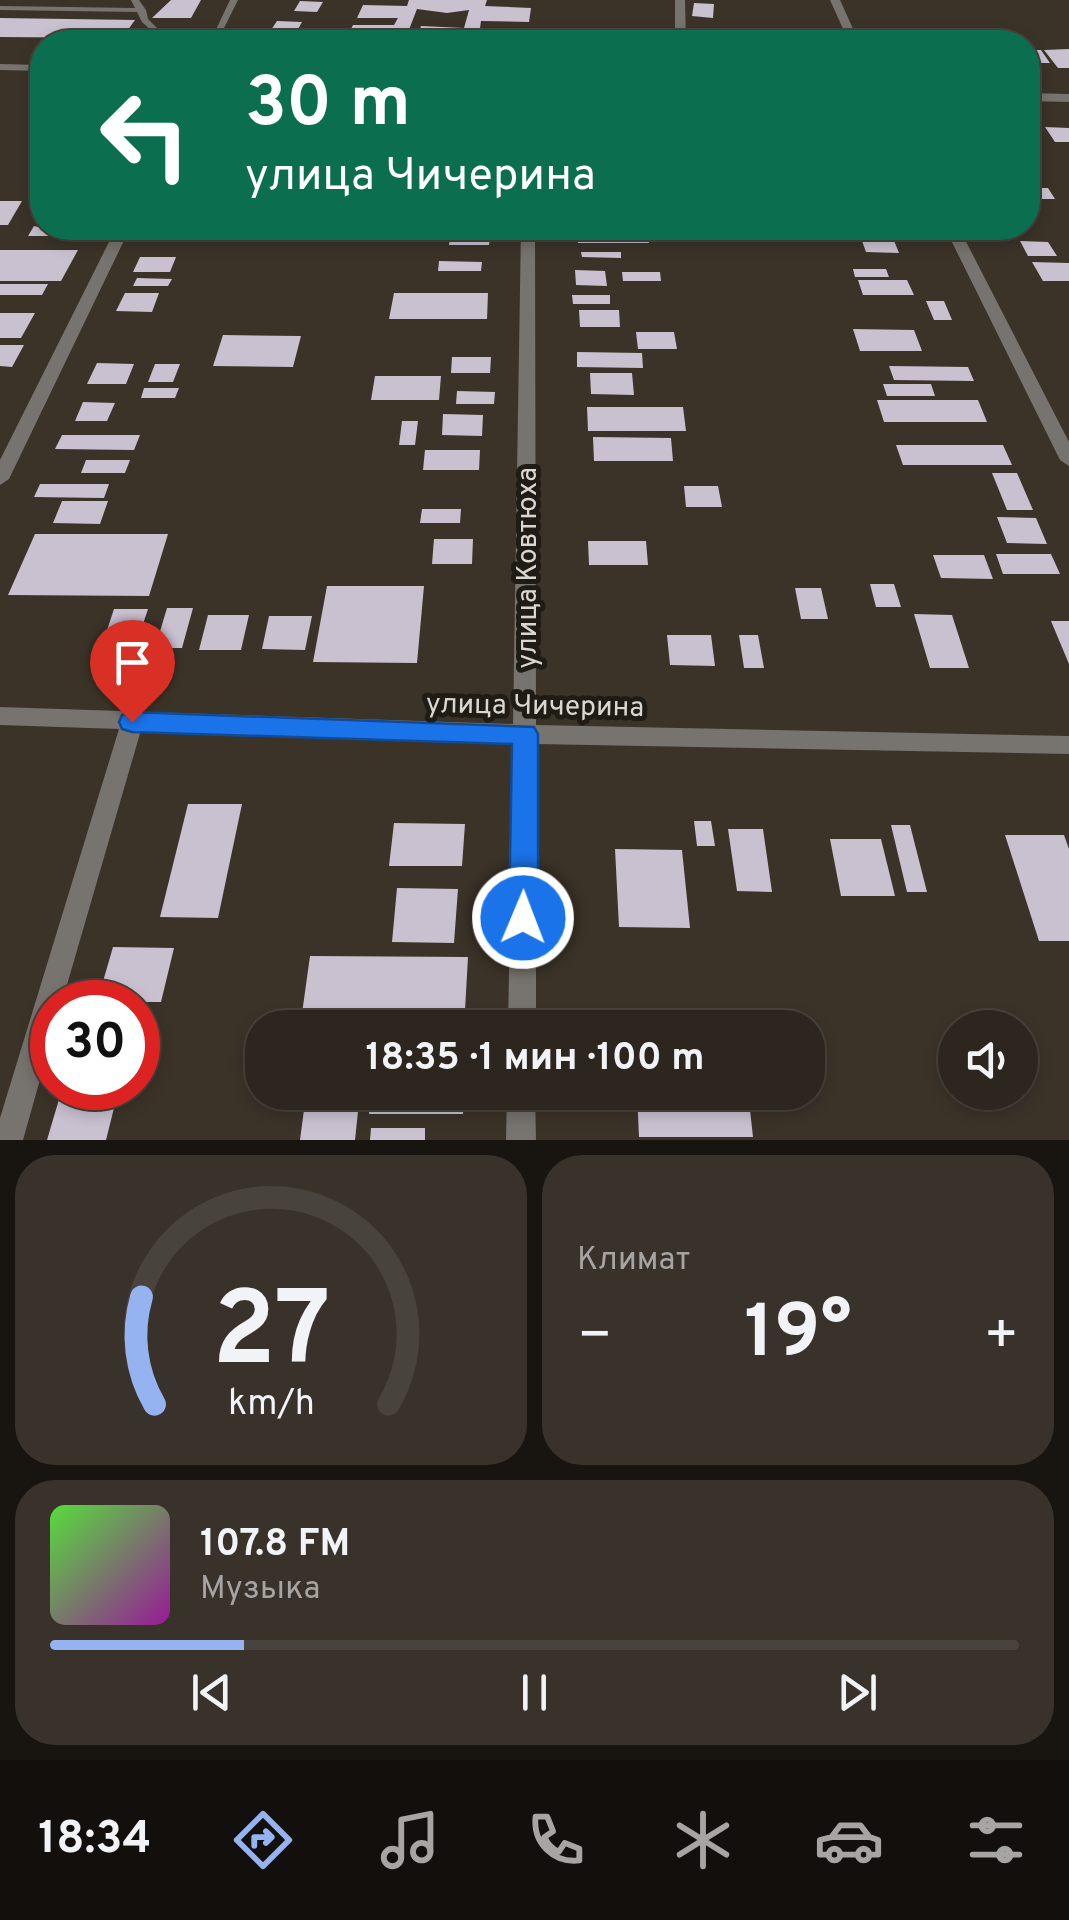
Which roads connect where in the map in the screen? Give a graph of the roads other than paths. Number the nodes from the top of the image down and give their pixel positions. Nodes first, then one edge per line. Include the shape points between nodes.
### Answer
1 (135, 0) edge
2 (234, 0) edge
3 (680, 0) edge
4 (834, 0) edge
5 (0, 8) edge
6 (142, 10) junction
7 (155, 30) edge
8 (219, 30) edge
9 (680, 30) edge
10 (848, 30) edge
11 (0, 67) edge
12 (30, 68) edge
13 (1040, 97) edge
14 (1069, 98) edge
15 (116, 240) edge
16 (528, 240) edge
17 (958, 240) edge
18 (1069, 460) edge
19 (0, 480) edge
20 (0, 716) edge
21 (132, 722) junction
22 (525, 734) junction
23 (1069, 745) edge
24 (522, 1010) edge
25 (522, 1110) edge
26 (8, 1140) edge
27 (521, 1140) edge

1 - 6 lane
2 - 8 lane
3 - 9 street
4 - 10 street
5 - 6 lane
6 - 7 lane
11 - 12 street
13 - 14 street
15 - 19 street
16 - 22 street, улица Ковтюха
17 - 18 street
20 - 21 street, улица Чичерина
21 - 22 street, улица Чичерина
21 - 26 street
22 - 23 street, улица Чичерина
22 - 24 street, улица Ковтюха
25 - 27 street

